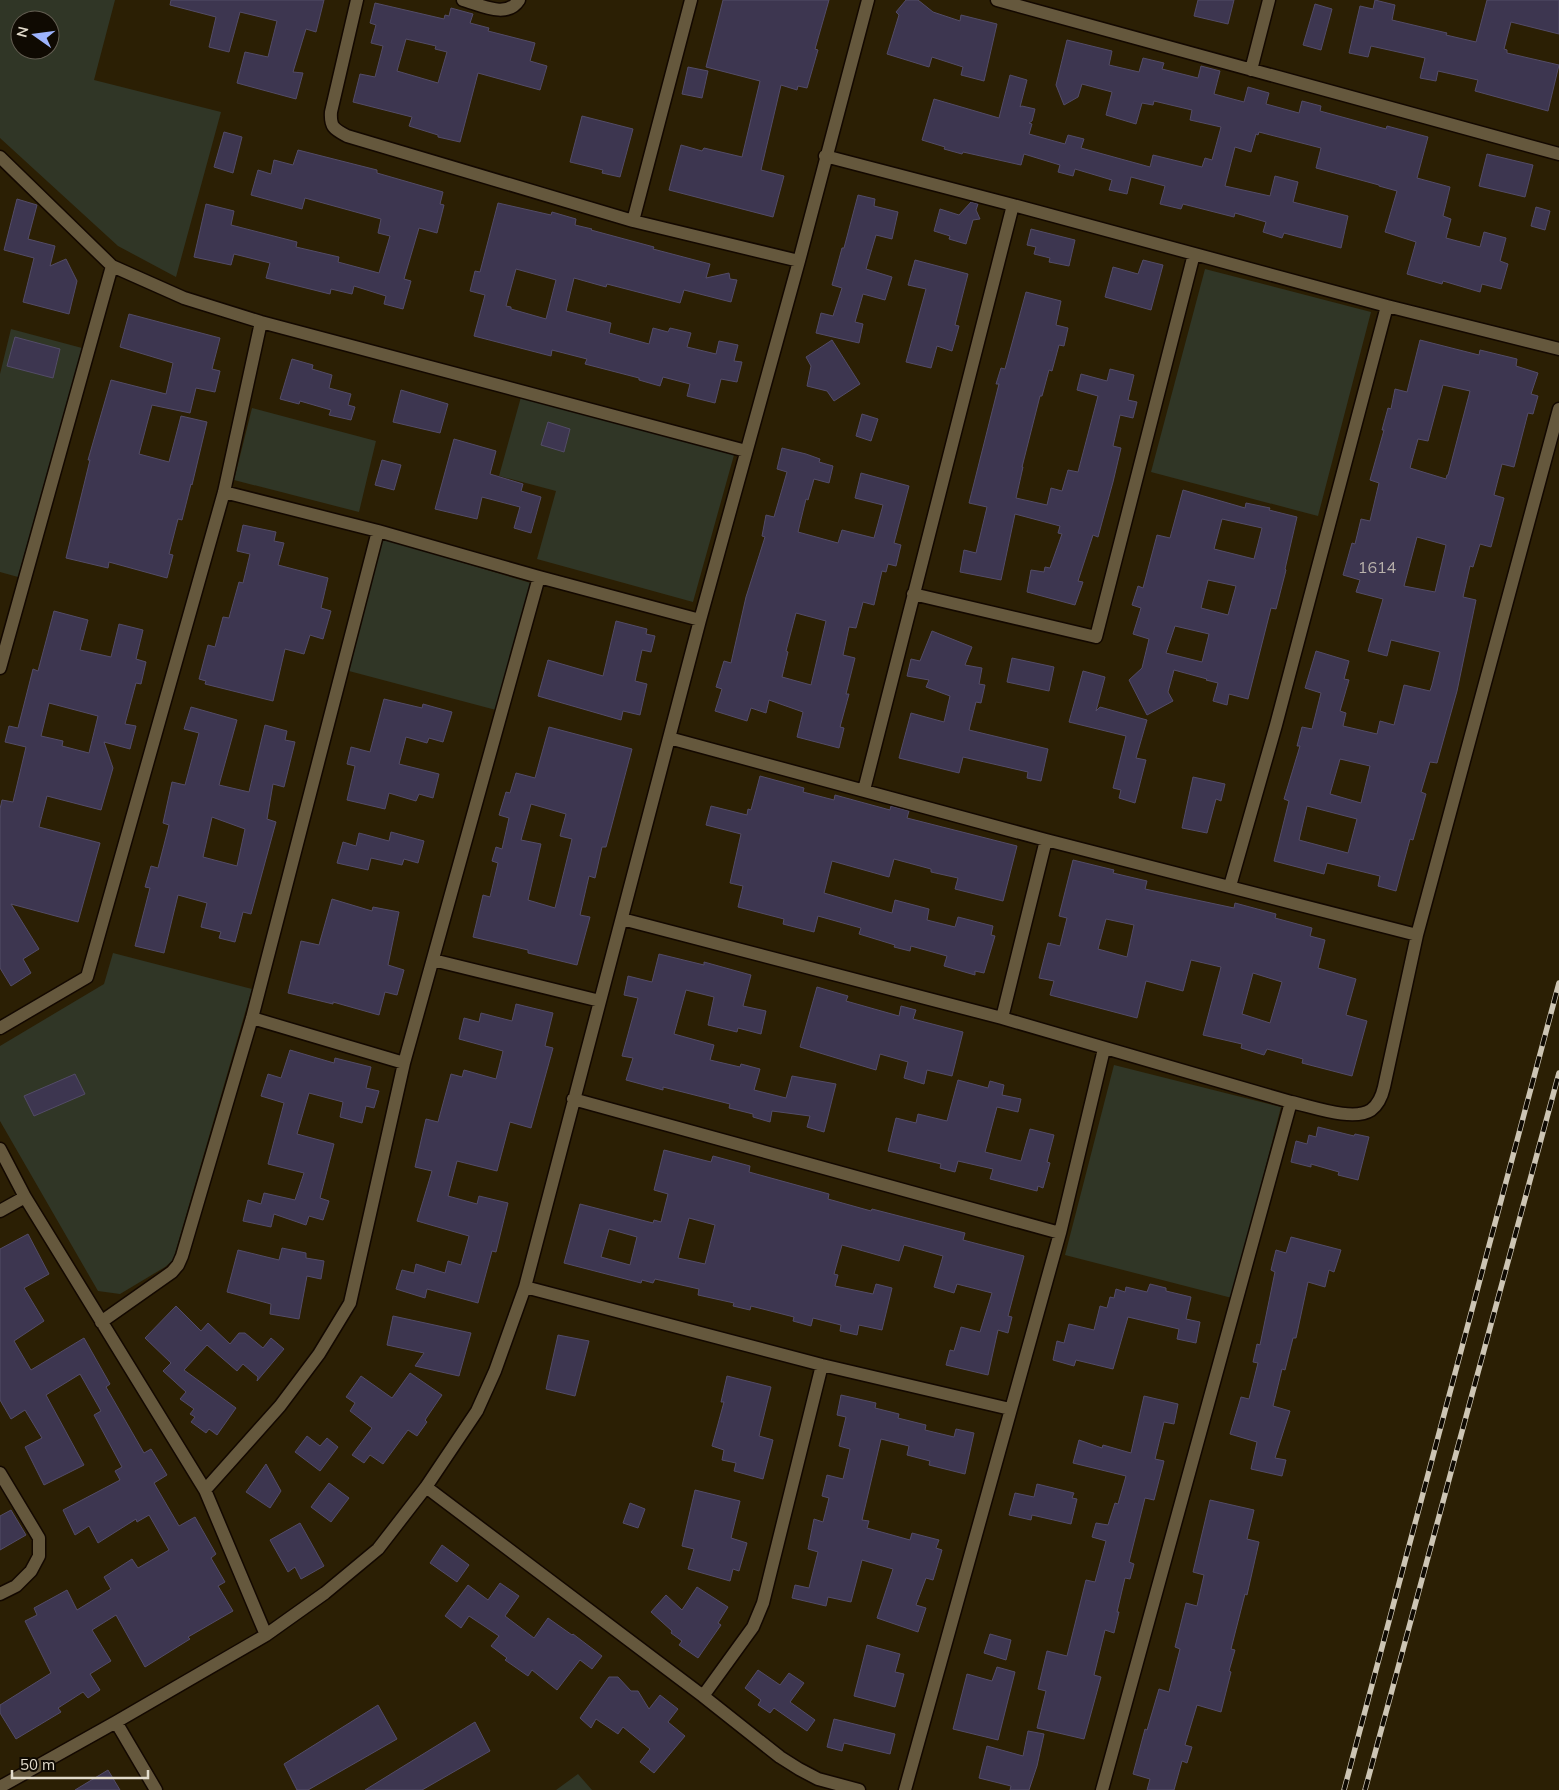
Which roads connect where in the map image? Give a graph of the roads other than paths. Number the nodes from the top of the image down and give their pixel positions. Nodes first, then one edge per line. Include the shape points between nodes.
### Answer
1 (357, 0) edge
2 (463, 0) edge
3 (519, 0) edge
4 (691, 0) edge
5 (868, 0) edge
6 (997, 0) edge
7 (1269, 0) edge
8 (1251, 70) junction
9 (1559, 154) edge
10 (825, 156) junction
11 (0, 158) edge
12 (1014, 205) junction
13 (634, 221) junction
14 (1194, 254) junction
15 (799, 261) junction
16 (112, 266) junction
17 (1387, 306) junction
18 (260, 322) junction
19 (1559, 349) edge
20 (1559, 409) edge
21 (746, 451) junction
22 (224, 492) junction
23 (378, 531) junction
24 (539, 578) junction
25 (913, 594) junction
26 (700, 620) junction
27 (0, 668) edge
28 (669, 738) junction
29 (864, 790) junction
30 (1046, 840) junction
31 (1230, 886) junction
32 (622, 919) junction
33 (1417, 935) junction
34 (433, 960) junction
35 (600, 1001) junction
36 (252, 1018) junction
37 (1002, 1018) junction
38 (0, 1028) edge
39 (1104, 1049) junction
40 (404, 1063) junction
41 (573, 1099) junction
42 (1291, 1102) junction
43 (0, 1149) edge
44 (26, 1197) junction
45 (0, 1211) edge
46 (1060, 1233) junction
47 (525, 1287) junction
48 (101, 1322) junction
49 (822, 1365) junction
50 (1010, 1409) junction
51 (0, 1473) edge
52 (426, 1487) junction
53 (205, 1490) junction
54 (0, 1594) edge
55 (266, 1635) junction
56 (703, 1696) junction
57 (116, 1722) junction
58 (0, 1786) edge
59 (156, 1790) edge
60 (859, 1790) edge
61 (905, 1790) edge
62 (1102, 1790) edge

1 - 13 street via 331,112 335,129 347,136
2 - 3 street via 504,10
4 - 13 street
5 - 10 street
6 - 8 street
7 - 8 street
8 - 9 street
10 - 12 street
10 - 15 street
11 - 16 street
12 - 14 street
12 - 25 street
13 - 15 street
14 - 17 street
14 - 25 street via 1096,637
15 - 21 street
16 - 18 street via 184,298
16 - 27 street
17 - 19 street
17 - 31 street via 1276,726
18 - 21 street
18 - 22 street
20 - 33 street
21 - 26 street
22 - 23 street
22 - 38 street via 87,976
23 - 24 street
23 - 36 street
24 - 26 street
24 - 34 street
25 - 29 street
26 - 28 street
28 - 29 street
28 - 32 street
29 - 30 street
30 - 31 street
30 - 37 street
31 - 33 street
32 - 35 street
32 - 37 street
33 - 42 street via 1380,1100 1362,1115
34 - 35 street
34 - 40 street
35 - 41 street
36 - 40 street
36 - 48 street via 178,1265
37 - 39 street
39 - 42 street
39 - 46 street
40 - 53 street via 350,1303 319,1354 280,1406
41 - 46 street
41 - 47 street
42 - 62 street
43 - 44 street
44 - 45 street
44 - 48 street
46 - 50 street
47 - 49 street
47 - 52 street via 477,1411
48 - 53 street
49 - 50 street
49 - 56 street via 763,1603 753,1627
50 - 61 street
51 - 54 street via 39,1538 39,1556 16,1586
52 - 55 street via 378,1549 325,1593
52 - 56 street
53 - 55 street
55 - 57 street
56 - 60 street via 799,1769 818,1780
57 - 58 street
57 - 59 street

